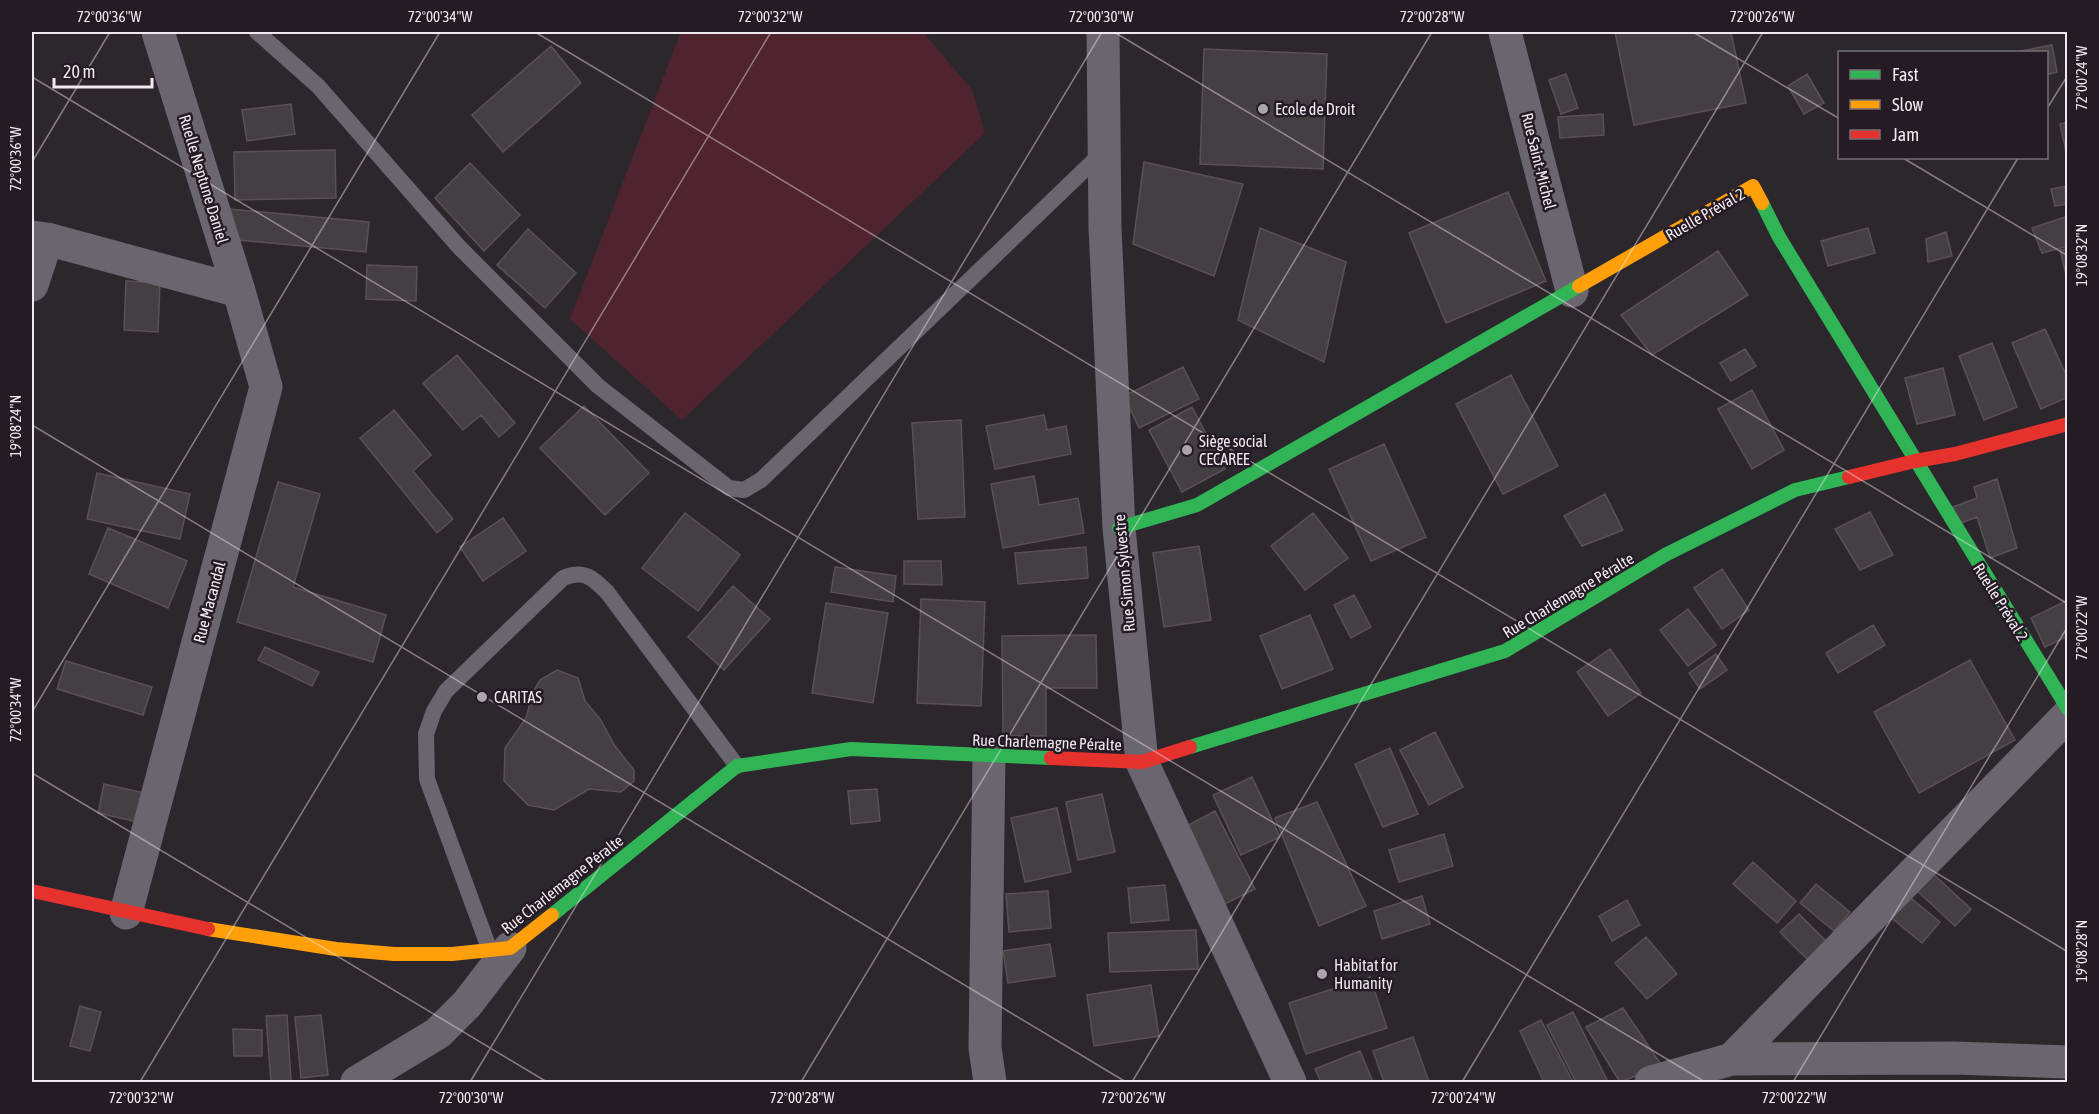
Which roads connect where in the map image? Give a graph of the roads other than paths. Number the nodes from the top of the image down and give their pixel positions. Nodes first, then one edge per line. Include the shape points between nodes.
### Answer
1 (158, 32) edge
2 (257, 32) edge
3 (1103, 32) edge
4 (1505, 32) edge
5 (1104, 151) junction
6 (39, 238) edge
7 (32, 285) edge
8 (239, 291) junction
9 (1572, 291) junction
10 (2067, 424) edge
11 (1915, 461) junction
12 (1119, 528) junction
13 (2067, 709) edge
14 (2067, 716) edge
15 (989, 756) junction
16 (1142, 762) junction
17 (737, 766) junction
18 (32, 891) edge
19 (126, 913) junction
20 (500, 950) junction
21 (1732, 1059) junction
22 (2067, 1062) edge
23 (1954, 1070) edge
24 (357, 1083) edge
25 (990, 1083) edge
26 (1290, 1083) edge
27 (1651, 1083) edge

1 - 8 street, Ruelle Neptune Daniel
2 - 5 lane via 318,86 459,247 598,386 729,488 736,489 744,490 761,480
3 - 5 street, Rue Simon Sylvestre
4 - 9 street, Rue Saint-Michel
5 - 12 street, Rue Simon Sylvestre
6 - 7 street
6 - 8 street
8 - 19 street, Rue Macandal via 266,387
9 - 11 street, Ruelle Préval 2 via 1752,186
9 - 12 street, Ruelle Préval 2 via 1197,505
10 - 11 street, Rue Charlemagne Péralte
11 - 13 street, Ruelle Préval 2
11 - 16 street, Rue Charlemagne Péralte via 1795,490 1665,555 1505,651
12 - 16 street, Rue Simon Sylvestre
14 - 21 street
15 - 16 street, Rue Charlemagne Péralte
15 - 17 street, Rue Charlemagne Péralte via 851,749
15 - 25 street via 985,1048
16 - 26 street, Rue Simon Sylvestre
17 - 20 street, Rue Charlemagne Péralte
17 - 20 lane via 607,592 583,574 563,578 446,691 426,734 427,779
18 - 19 street, Rue Charlemagne Péralte
19 - 20 street, Rue Charlemagne Péralte via 335,950 414,956
20 - 24 street via 467,1004 438,1033
21 - 23 street
21 - 27 street
22 - 23 street

